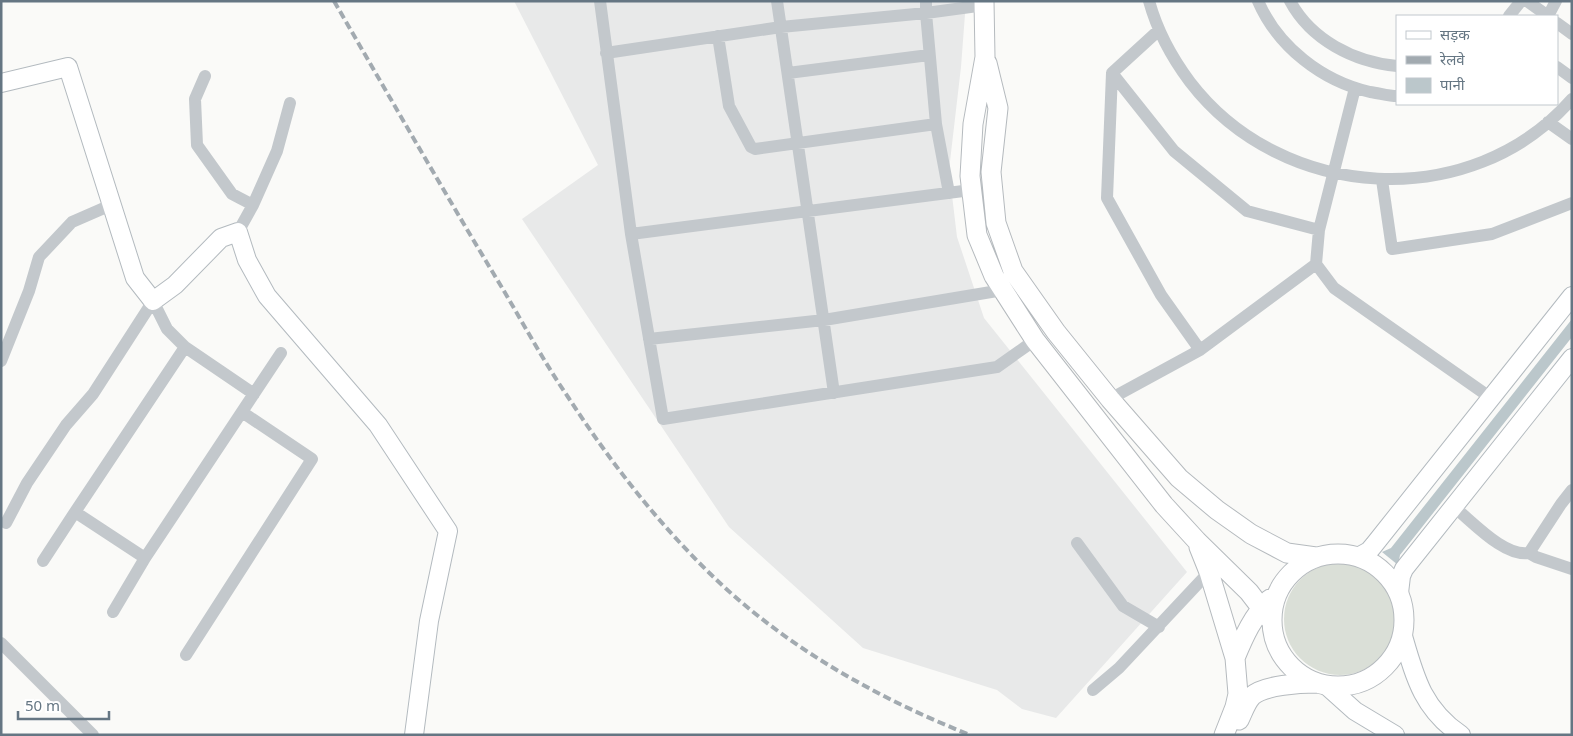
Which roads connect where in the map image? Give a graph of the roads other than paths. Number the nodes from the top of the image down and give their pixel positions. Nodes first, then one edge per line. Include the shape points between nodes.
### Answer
1 (600, 1) edge
2 (777, 1) edge
3 (1149, 1) edge
4 (1258, 1) edge
5 (1290, 1) edge
6 (1521, 1) edge
7 (1527, 1) edge
8 (1556, 1) edge
9 (984, 3) edge
10 (926, 7) edge
11 (1510, 15) edge
12 (1547, 15) edge
13 (1549, 15) edge
14 (1558, 24) edge
15 (781, 27) junction
16 (1159, 30) junction
17 (1572, 34) edge
18 (718, 36) junction
19 (606, 53) junction
20 (930, 54) junction
21 (985, 57) junction
22 (1396, 66) edge
23 (1558, 68) edge
24 (788, 73) junction
25 (1112, 73) junction
26 (205, 76) dead end
27 (1572, 78) edge
28 (1, 84) edge
29 (1355, 88) junction
30 (1396, 96) edge
31 (1572, 99) edge
32 (290, 103) dead end
33 (1548, 122) junction
34 (936, 124) junction
35 (1572, 139) edge
36 (798, 142) junction
37 (1334, 174) junction
38 (1382, 180) junction
39 (971, 190) junction
40 (949, 193) junction
41 (1572, 203) edge
42 (112, 205) junction
43 (253, 205) junction
44 (807, 211) junction
45 (1319, 230) junction
46 (238, 232) junction
47 (631, 234) junction
48 (1316, 264) junction
49 (1003, 290) junction
50 (1572, 296) edge
51 (153, 301) junction
52 (824, 320) junction
53 (649, 339) junction
54 (1035, 340) junction
55 (185, 347) junction
56 (1200, 350) junction
57 (281, 353) dead end
58 (1572, 358) edge
59 (1, 361) edge
60 (834, 393) junction
61 (254, 394) junction
62 (1491, 398) junction
63 (1110, 399) junction
64 (242, 412) junction
65 (1572, 490) edge
66 (1454, 507) junction
67 (75, 512) junction
68 (6, 523) dead end
69 (1196, 541) junction
70 (1077, 543) dead end
71 (1529, 553) junction
72 (1316, 557) junction
73 (1358, 557) junction
74 (145, 558) junction
75 (43, 561) dead end
76 (1572, 568) edge
77 (1209, 572) junction
78 (1399, 593) junction
79 (113, 612) dead end
80 (1266, 615) junction
81 (1159, 626) junction
82 (1403, 636) junction
83 (1, 643) edge
84 (186, 654) dead end
85 (1235, 658) junction
86 (1321, 684) junction
87 (1094, 690) dead end
88 (93, 735) edge
89 (414, 735) edge
90 (1224, 735) edge
91 (1233, 735) edge
92 (1395, 735) edge
93 (1461, 735) edge

1 - 19 street
2 - 15 street
3 - 16 street
4 - 29 street via 1271,24 1299,56 1329,77
5 - 22 street via 1311,29 1332,45 1356,57
6 - 11 street
7 - 12 street
8 - 13 street
9 - 10 street
9 - 21 main road
10 - 15 street
10 - 20 street
14 - 17 street
15 - 18 street
15 - 24 street
16 - 25 street
16 - 37 street via 1182,71 1229,123 1289,159
18 - 19 street
18 - 36 street via 729,106 751,147
19 - 47 street
20 - 24 street
20 - 34 street
21 - 39 main road via 972,124
21 - 63 main road via 998,108 991,172 996,223 1010,263 1056,332
23 - 27 street
24 - 36 street
25 - 45 street via 1174,151 1247,211
25 - 56 street via 1107,198 1161,295
26 - 43 street via 195,99 197,145 232,194
28 - 42 street via 68,66
29 - 30 street
29 - 37 street
31 - 33 street
32 - 43 street via 277,151
33 - 35 street
33 - 38 street via 1515,145 1470,166 1431,176
34 - 36 street
34 - 40 street
36 - 44 street
37 - 38 street
37 - 45 street
38 - 41 street via 1392,248 1492,234
39 - 40 street
39 - 49 main road via 977,234
40 - 44 street
42 - 51 street via 135,278
42 - 59 street via 72,222 39,258
43 - 46 street
44 - 47 street
44 - 52 street
45 - 48 street
46 - 51 street via 222,238 175,285
46 - 89 street via 247,260 267,296 378,425 448,531 429,621
47 - 53 street
48 - 56 street
48 - 62 street via 1334,288
49 - 52 street
49 - 54 main road
50 - 62 street
51 - 55 street via 167,329
51 - 68 street via 93,394 66,425 26,483
52 - 53 street
52 - 60 street
53 - 60 street via 663,419
54 - 60 street via 998,367
54 - 69 main road
55 - 61 street
55 - 67 street
56 - 63 street
57 - 61 street
58 - 66 street
61 - 64 street
62 - 73 street via 1369,551
63 - 72 main road via 1179,478 1218,510 1277,549
64 - 74 street
64 - 84 street via 312,459
65 - 71 street
66 - 71 street via 1503,547 1520,554
66 - 78 street via 1404,569
67 - 74 street
67 - 75 street
69 - 77 main road
69 - 80 main road via 1234,576
70 - 81 street via 1123,606
71 - 76 street
72 - 73 main road via 1337,554
72 - 80 main road via 1293,571 1284,581
73 - 78 main road via 1382,570
74 - 79 street
77 - 81 street
77 - 85 main road
78 - 82 main road via 1404,607
80 - 85 main road via 1244,634
80 - 86 main road via 1280,653 1302,676
81 - 87 street
82 - 86 main road via 1387,666 1374,676 1359,684 1342,687
82 - 93 street via 1421,692 1444,722
83 - 88 street
85 - 90 main road via 1238,694
86 - 91 main road via 1299,684 1254,694
86 - 92 street

